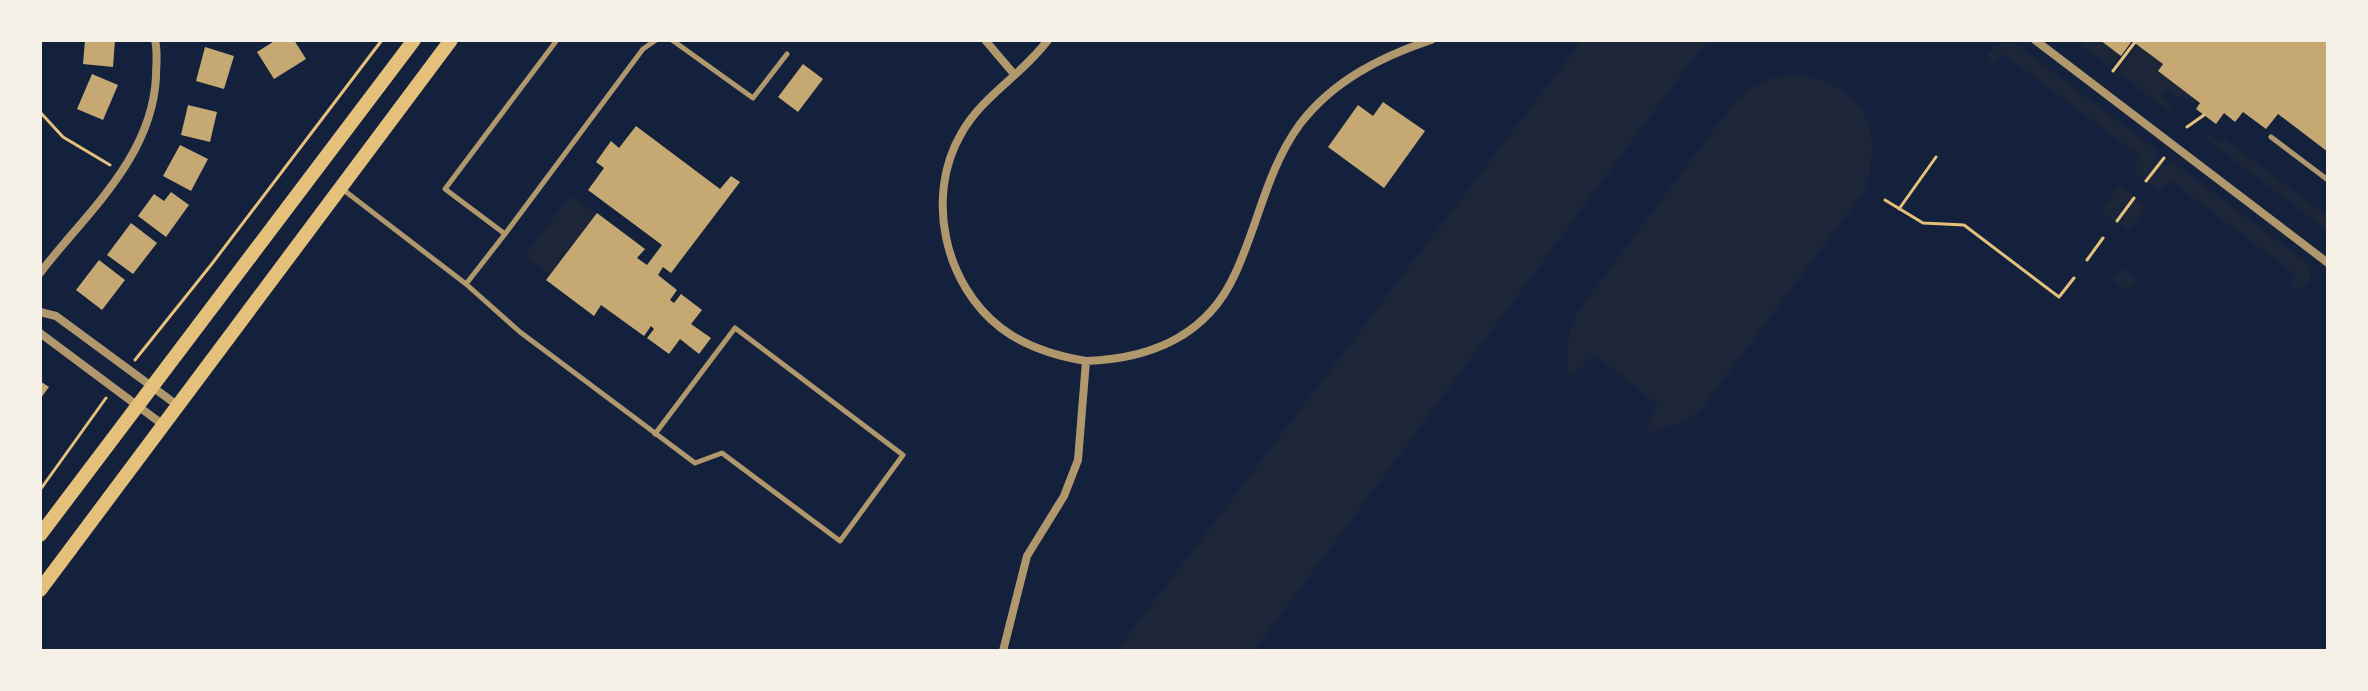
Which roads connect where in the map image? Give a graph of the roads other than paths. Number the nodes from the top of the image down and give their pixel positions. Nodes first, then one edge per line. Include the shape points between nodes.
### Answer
1 (155, 40) edge
2 (414, 40) edge
3 (451, 40) edge
4 (557, 40) edge
5 (656, 40) edge
6 (672, 40) edge
7 (985, 40) edge
8 (1048, 40) edge
9 (1431, 40) edge
10 (2035, 40) edge
11 (787, 54) dead end
12 (1014, 74) junction
13 (2271, 137) dead end
14 (2328, 180) edge
15 (340, 188) junction
16 (505, 234) junction
17 (2328, 263) edge
18 (40, 273) edge
19 (466, 284) junction
20 (40, 312) edge
21 (40, 333) edge
22 (1086, 361) junction
23 (152, 387) junction
24 (177, 405) junction
25 (137, 407) junction
26 (162, 424) junction
27 (655, 434) junction
28 (40, 535) edge
29 (40, 590) edge
30 (1003, 651) edge

1 - 18 street via 155,95 141,135 96,207
2 - 23 main road
3 - 15 main road
4 - 16 lane via 445,189
5 - 16 lane via 643,49
6 - 11 lane via 753,98
7 - 12 street
8 - 12 street
9 - 22 street via 1358,71 1300,124 1271,176 1234,276 1206,315 1169,344 1115,360
10 - 17 street
12 - 22 street via 977,109 953,149 942,196 947,241 960,277 1000,327 1032,346
13 - 14 lane
15 - 19 lane
15 - 24 main road
16 - 19 lane
19 - 27 lane via 520,332
20 - 23 street via 56,316
21 - 25 street
22 - 30 street via 1078,460 1064,496 1027,556
23 - 24 street
23 - 25 main road
24 - 26 main road
25 - 26 street
25 - 28 main road
26 - 29 main road
27 - 27 lane via 695,463 722,453 840,541 903,455 735,328

